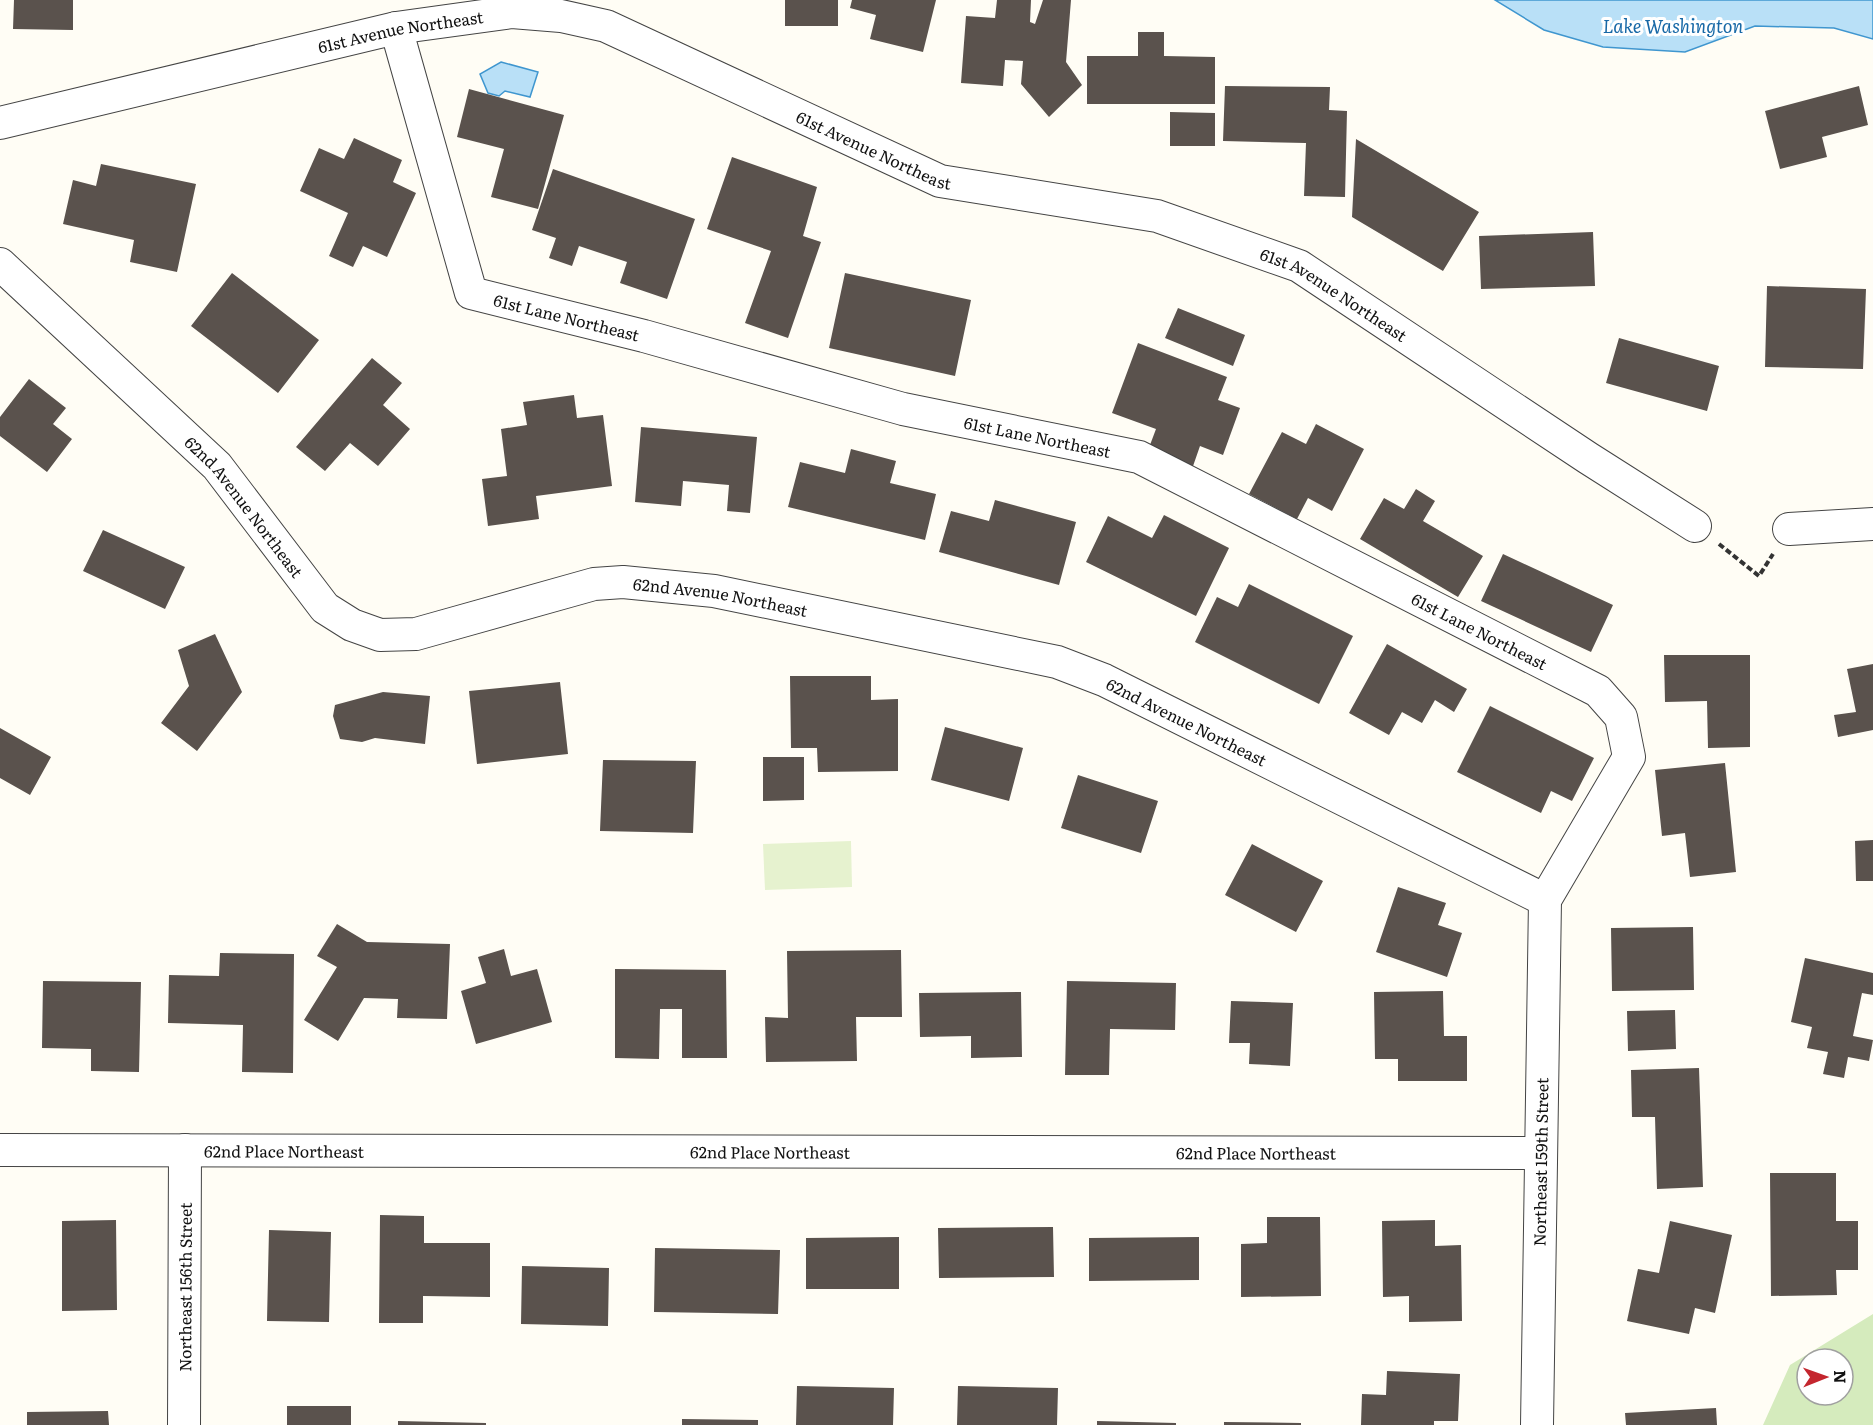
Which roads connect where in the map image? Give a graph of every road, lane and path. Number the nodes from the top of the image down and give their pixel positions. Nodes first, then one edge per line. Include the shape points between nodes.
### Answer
1 (396, 28) junction
2 (0, 123) edge
3 (0, 264) edge
4 (1873, 525) edge
5 (1695, 526) joint
6 (1789, 529) joint
7 (1545, 900) junction
8 (0, 1150) edge
9 (184, 1150) junction
10 (1540, 1153) junction
11 (184, 1425) edge
12 (1537, 1425) edge

1 - 2 street, 61st Avenue Northeast
1 - 5 street, 61st Avenue Northeast via 512,12 561,16 606,27 940,181 1157,216 1299,266
1 - 7 street, 61st Lane Northeast via 471,292 903,409 1139,457 1598,691 1621,717 1629,756
3 - 7 street, 62nd Avenue Northeast via 217,466 325,608 352,625 380,635 416,634 594,584 623,582 714,591 1057,662 1104,680
4 - 6 street
5 - 6 path via 1759,576
7 - 10 street, Northeast 159th Street
8 - 9 street, 62nd Place Northeast
9 - 10 street, 62nd Place Northeast
9 - 11 street, Northeast 156th Street
10 - 12 street, Northeast 159th Street

